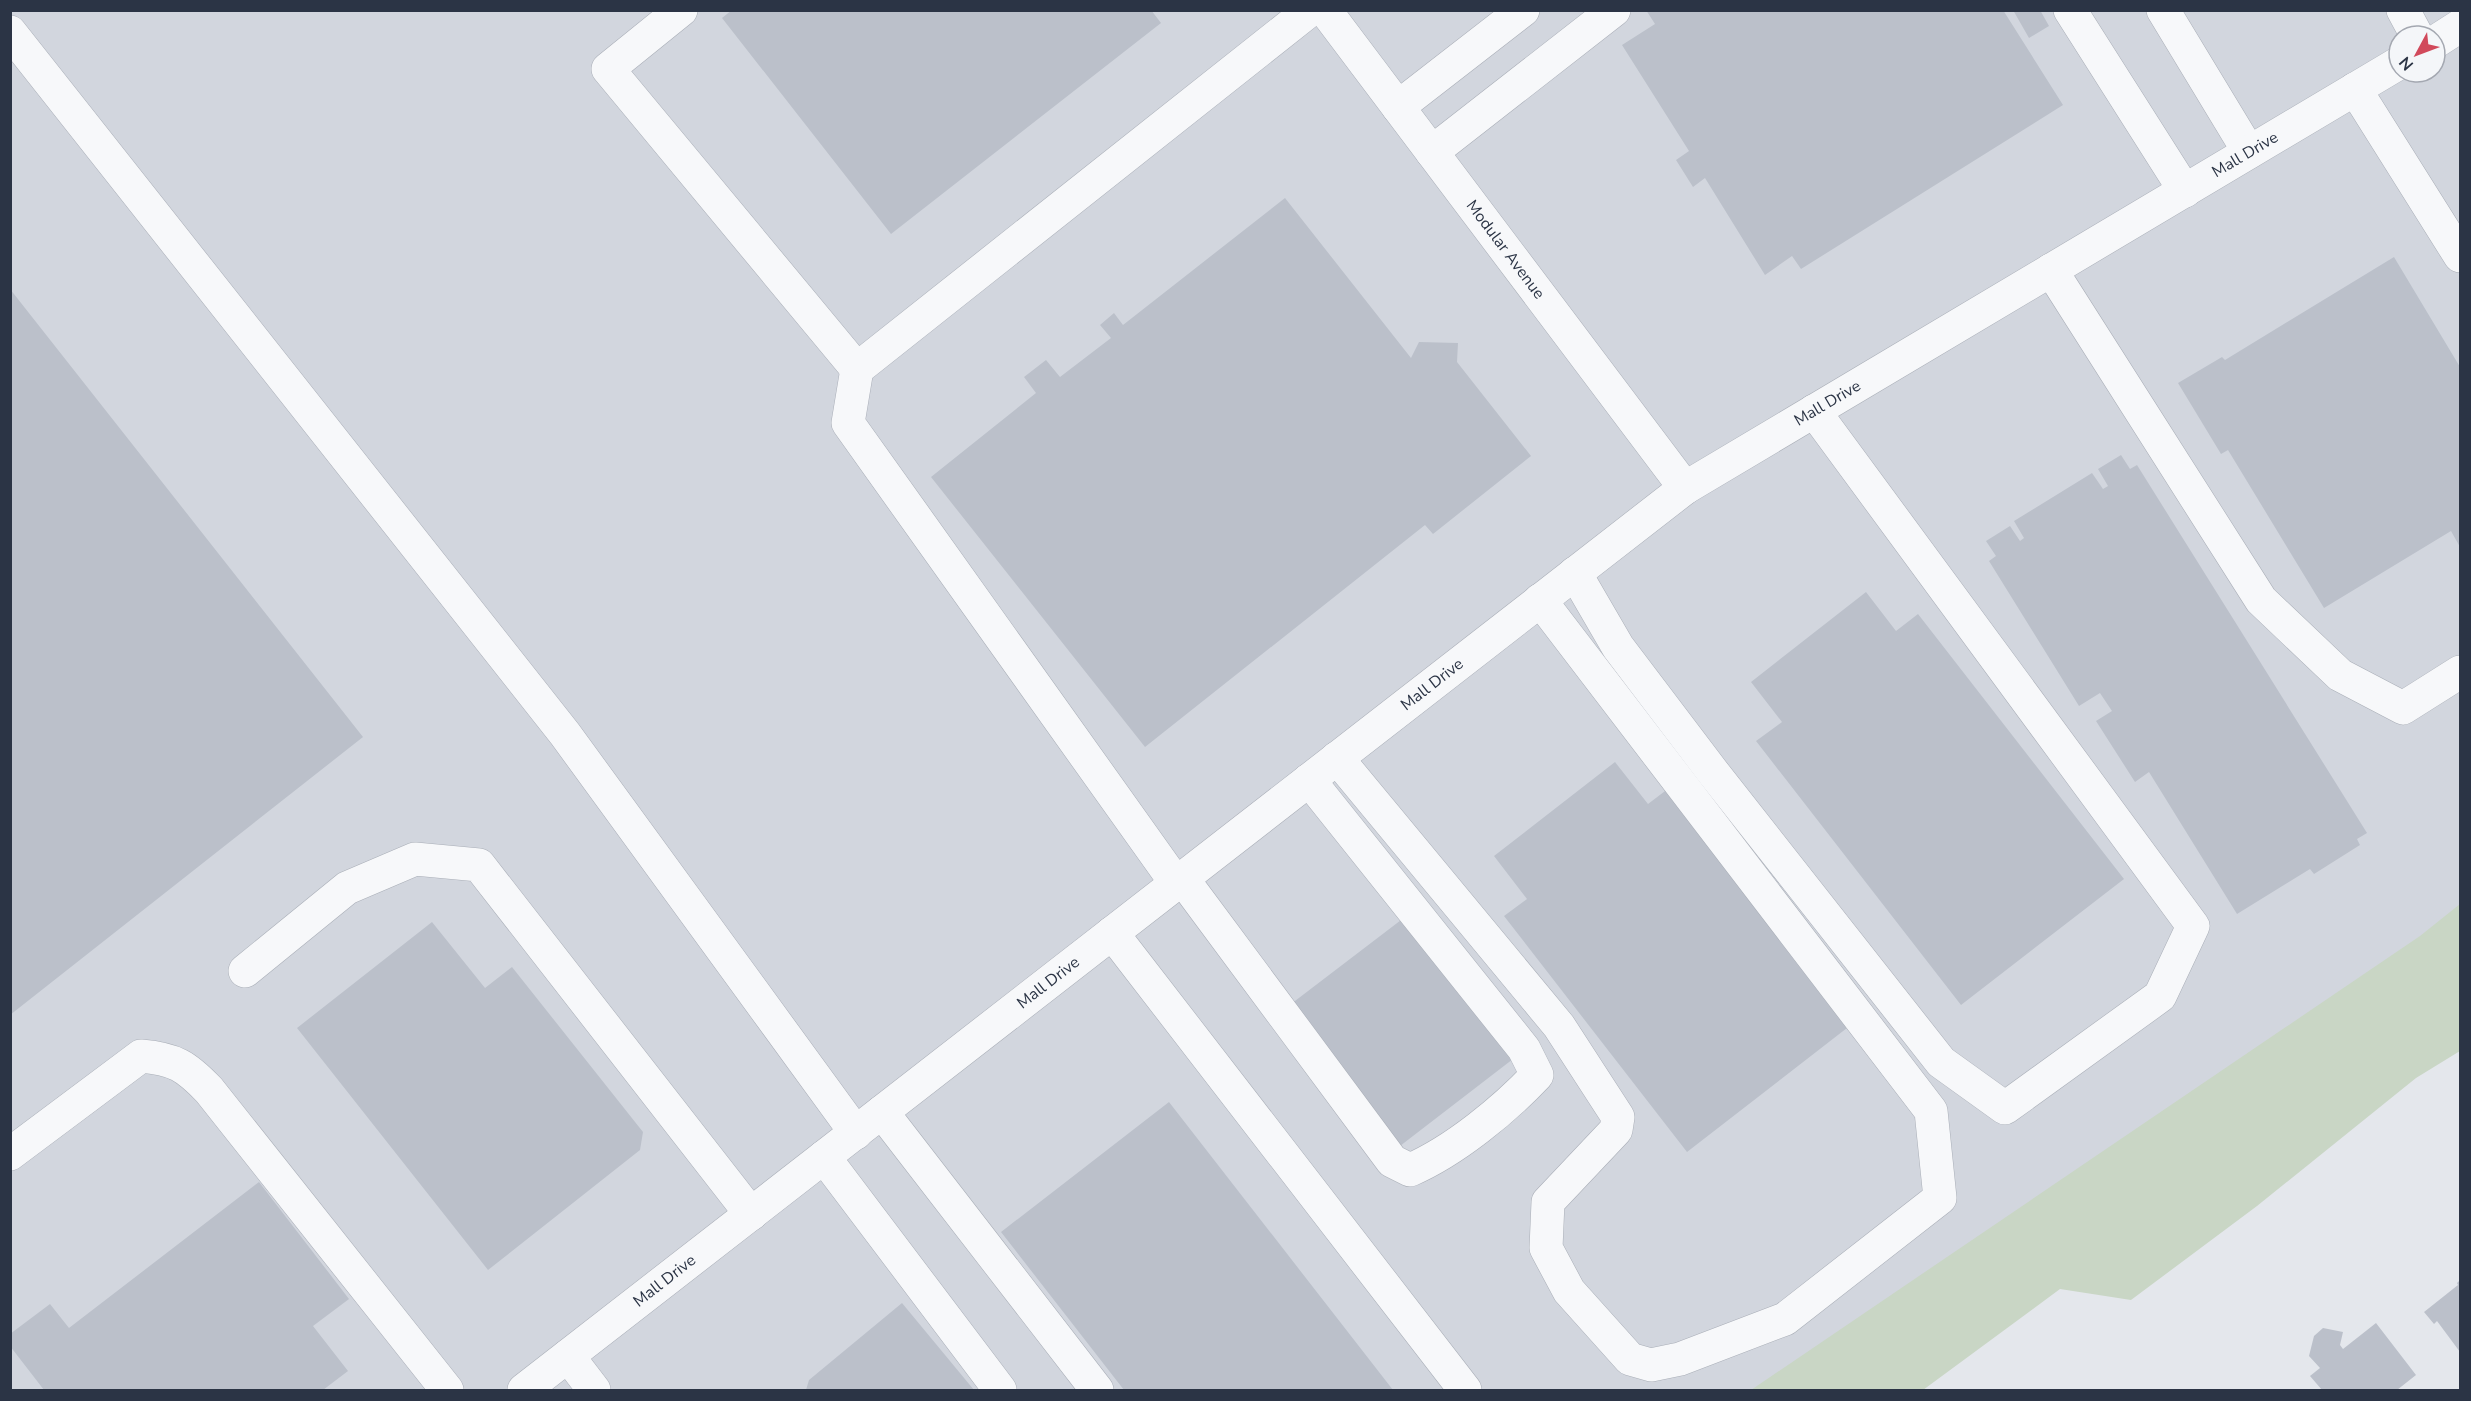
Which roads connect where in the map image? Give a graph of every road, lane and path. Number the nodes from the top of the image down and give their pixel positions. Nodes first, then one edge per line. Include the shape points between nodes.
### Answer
1 (681, 10) edge
2 (1310, 10) edge
3 (1325, 10) edge
4 (1523, 10) edge
5 (1614, 10) edge
6 (2070, 10) edge
7 (2163, 10) edge
8 (2403, 10) edge
9 (2411, 24) edge
10 (2460, 26) edge
11 (10, 32) edge
12 (2447, 34) edge
13 (2387, 70) edge
14 (2355, 89) junction
15 (1398, 107) junction
16 (1432, 152) junction
17 (2249, 152) junction
18 (2185, 190) junction
19 (2460, 256) edge
20 (2051, 270) junction
21 (857, 369) junction
22 (1814, 411) junction
23 (1685, 488) junction
24 (1575, 573) junction
25 (1540, 600) junction
26 (2460, 672) edge
27 (1337, 758) junction
28 (1309, 780) junction
29 (1179, 881) junction
30 (1112, 933) junction
31 (245, 971) dead end
32 (882, 1112) junction
33 (856, 1132) junction
34 (10, 1154) edge
35 (824, 1157) junction
36 (751, 1214) junction
37 (568, 1356) junction
38 (447, 1390) edge
39 (524, 1390) edge
40 (594, 1390) edge
41 (1000, 1390) edge
42 (1097, 1390) edge
43 (1465, 1390) edge

1 - 21 street via 608,69
2 - 21 street
3 - 15 street, Modular Avenue
4 - 15 street
5 - 16 street
6 - 18 street
7 - 17 street
8 - 9 street
10 - 12 street
11 - 33 street via 565,734
13 - 14 street, Mall Drive
14 - 17 street, Mall Drive
14 - 19 street
15 - 16 street, Modular Avenue
16 - 23 street, Modular Avenue
17 - 18 street, Mall Drive
18 - 20 street, Mall Drive
20 - 22 street, Mall Drive
20 - 26 street via 2261,600 2340,675 2403,708
21 - 29 street via 848,423
22 - 23 street, Mall Drive
22 - 24 street via 2193,926 2160,996 2005,1108 1941,1062 1618,647
23 - 24 street, Mall Drive
24 - 25 street, Mall Drive
25 - 27 street, Mall Drive
25 - 27 street via 1931,1111 1940,1198 1879,1247 1785,1319 1680,1359 1651,1365 1630,1359 1569,1291 1546,1248 1548,1202 1616,1130 1618,1117 1559,1026
27 - 28 street, Mall Drive
28 - 29 street, Mall Drive
28 - 29 street via 1524,1049 1537,1075 1445,1152 1410,1170 1392,1161
29 - 30 street, Mall Drive
30 - 32 street, Mall Drive
30 - 43 street
31 - 36 street via 347,888 415,860 480,865
32 - 33 street, Mall Drive
32 - 42 street
33 - 35 street, Mall Drive
34 - 38 street via 141,1056 165,1058 189,1069
35 - 36 street, Mall Drive
35 - 41 street
36 - 37 street, Mall Drive
37 - 39 street, Mall Drive
37 - 40 street

